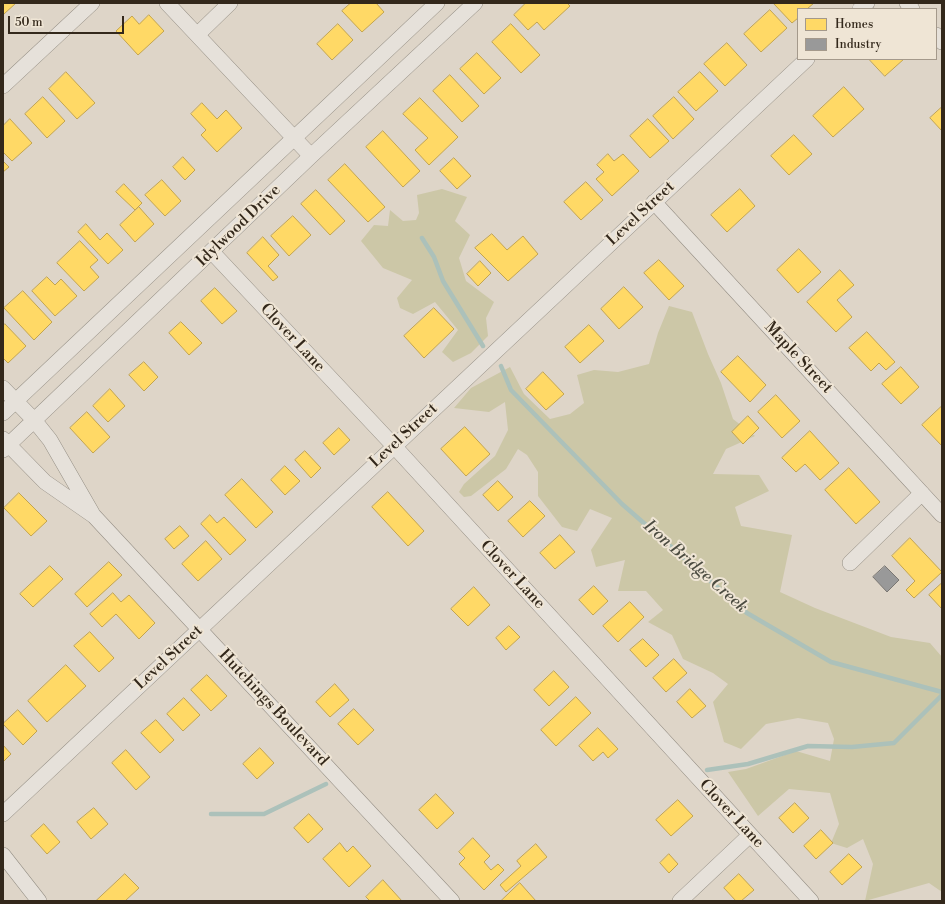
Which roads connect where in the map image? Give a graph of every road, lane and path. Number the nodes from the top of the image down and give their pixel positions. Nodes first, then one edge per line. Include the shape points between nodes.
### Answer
1 (92, 3) edge
2 (167, 3) edge
3 (230, 3) edge
4 (437, 3) edge
5 (475, 3) edge
6 (197, 35) junction
7 (806, 60) edge
8 (3, 86) edge
9 (293, 138) junction
10 (311, 156) junction
11 (654, 202) junction
12 (212, 252) junction
13 (3, 388) edge
14 (15, 401) junction
15 (3, 413) edge
16 (34, 420) junction
17 (5, 445) edge
18 (394, 446) junction
19 (922, 493) junction
20 (942, 515) edge
21 (94, 516) junction
22 (850, 563) dead end
23 (200, 629) junction
24 (3, 814) edge
25 (750, 835) junction
26 (3, 855) edge
27 (39, 901) edge
28 (452, 901) edge
29 (680, 901) edge
30 (811, 901) edge

1 - 8 street
2 - 6 street
3 - 6 street
4 - 9 street, Idylwood Drive
5 - 10 street, Idylwood Drive
6 - 9 street
7 - 11 street, Level Street
9 - 10 street
9 - 14 street, Idylwood Drive
10 - 12 street, Idylwood Drive
11 - 18 street, Level Street
11 - 19 street, Maple Street
12 - 16 street, Idylwood Drive
12 - 18 street, Clover Lane
13 - 14 street, Hutchings Boulevard
14 - 15 street, Idylwood Drive
14 - 16 street, Hutchings Boulevard
16 - 17 street, Idylwood Drive
16 - 21 street, Hutchings Boulevard via 62,459
17 - 21 street, Hutchings Boulevard via 46,482
18 - 23 street, Level Street
18 - 25 street, Clover Lane
19 - 20 street, Maple Street
19 - 22 street
21 - 23 street, Hutchings Boulevard
23 - 24 street, Level Street
23 - 28 street, Hutchings Boulevard
25 - 29 street
25 - 30 street, Clover Lane
26 - 27 street

